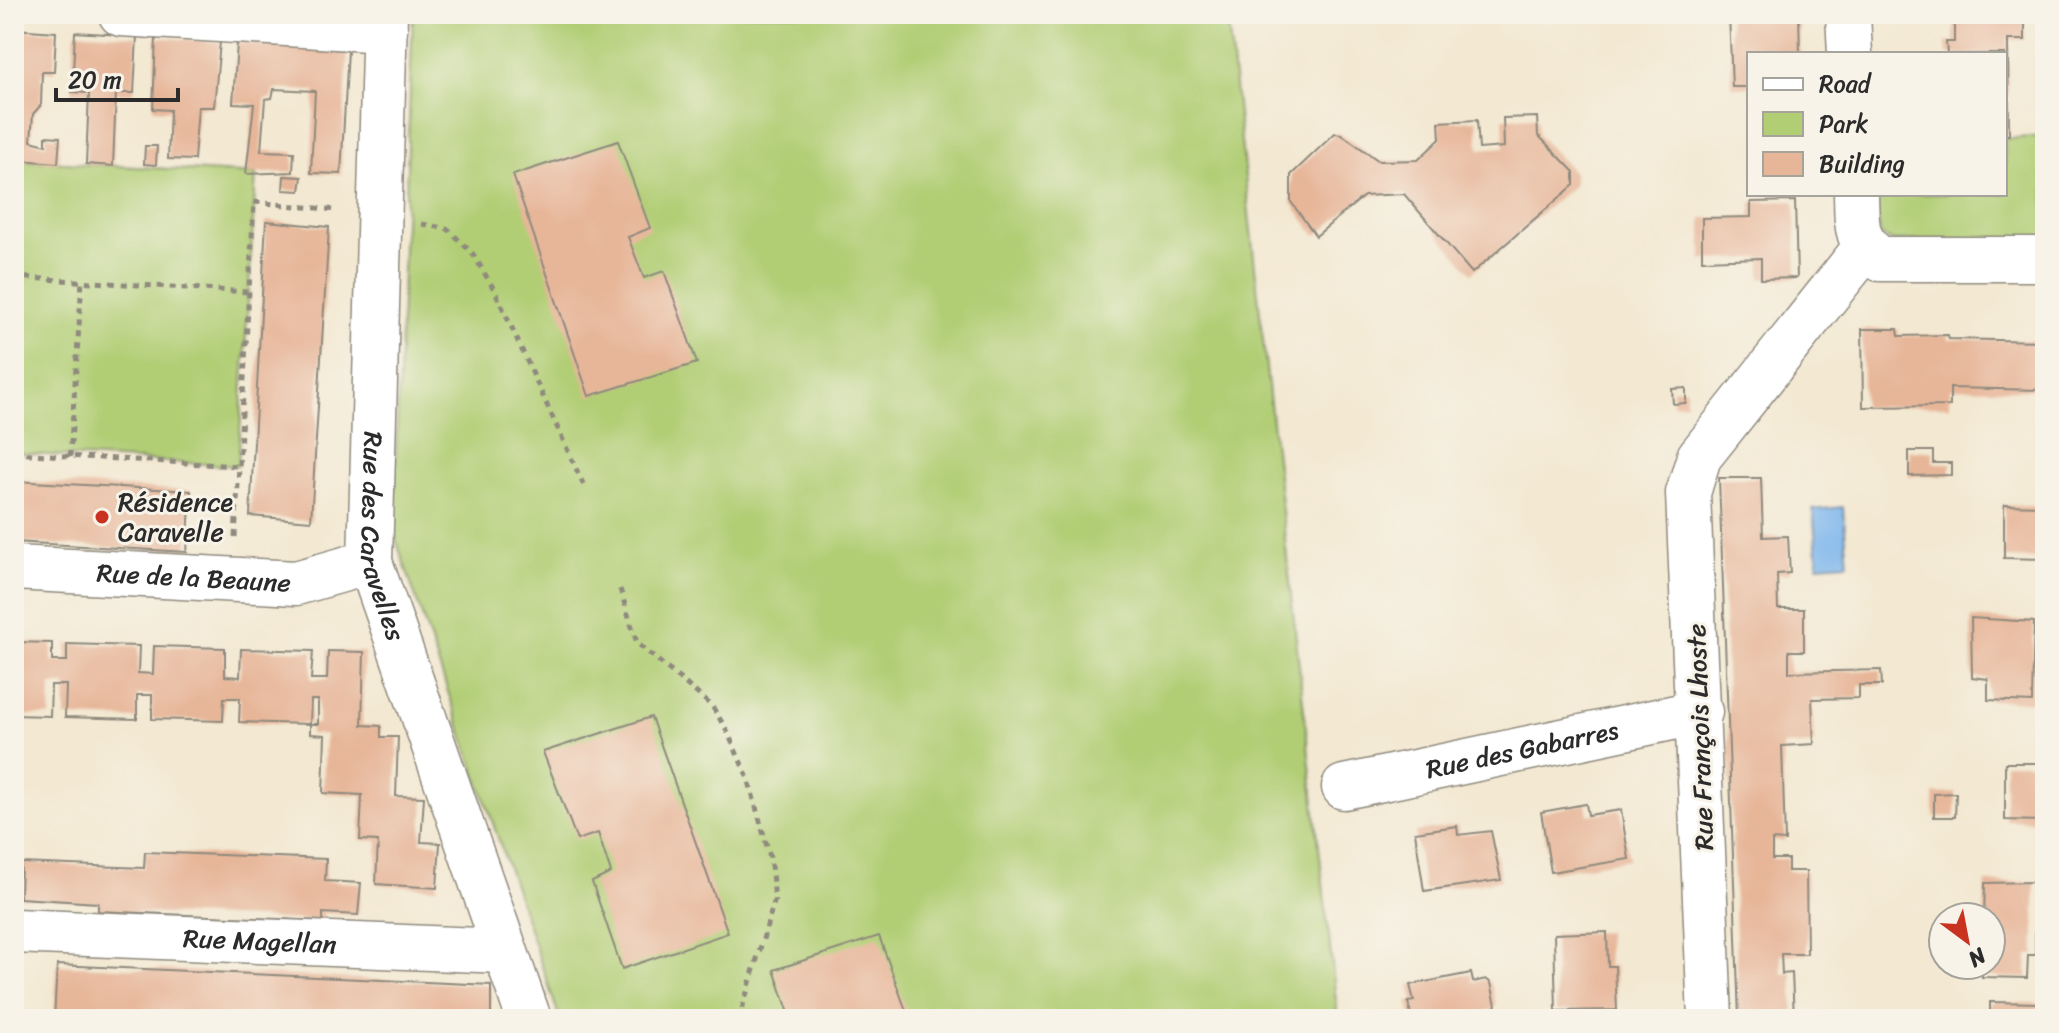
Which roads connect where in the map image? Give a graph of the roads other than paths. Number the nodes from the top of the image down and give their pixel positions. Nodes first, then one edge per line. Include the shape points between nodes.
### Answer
1 (121, 14) edge
2 (1848, 14) edge
3 (385, 22) edge
4 (1850, 52) edge
5 (1856, 196) edge
6 (1865, 248) junction
7 (2045, 259) edge
8 (370, 562) junction
9 (14, 568) edge
10 (1700, 712) junction
11 (1344, 787) dead end
12 (14, 931) edge
13 (504, 951) junction
14 (529, 1019) edge
15 (1710, 1019) edge

1 - 3 street
2 - 4 street
3 - 8 street, Rue des Caravelles
5 - 6 street via 1857,237
6 - 7 street via 1880,259
6 - 10 street, Rue François Lhoste via 1699,457 1688,493
8 - 9 street, Rue de la Beaune via 296,583
8 - 13 street, Rue des Caravelles
10 - 11 street, Rue des Gabarres
10 - 15 street, Rue François Lhoste
12 - 13 street, Rue Magellan
13 - 14 street, Rue des Caravelles

